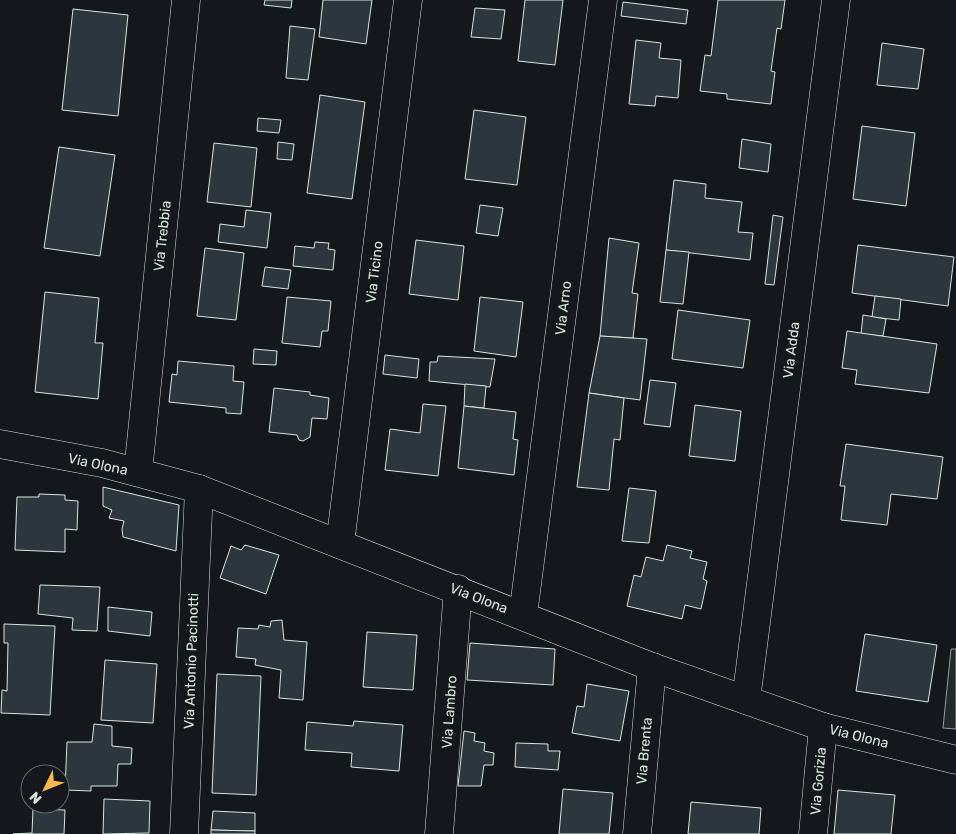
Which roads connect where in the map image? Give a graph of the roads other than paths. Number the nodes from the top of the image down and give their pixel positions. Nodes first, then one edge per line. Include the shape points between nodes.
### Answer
1 (186, 0) edge
2 (408, 0) edge
3 (603, 0) edge
4 (836, 0) edge
5 (0, 444) edge
6 (138, 472) junction
7 (199, 489) junction
8 (340, 544) junction
9 (458, 589) junction
10 (524, 615) junction
11 (652, 667) junction
12 (746, 700) junction
13 (823, 727) junction
14 (956, 760) edge
15 (184, 834) edge
16 (439, 834) edge
17 (637, 834) edge
18 (813, 834) edge

1 - 6 street, Via Trebbia
2 - 8 street, Via Ticino
3 - 10 street, Via Arno
4 - 12 street, Via Adda
5 - 6 street, Via Olona
6 - 7 street, Via Olona
7 - 8 street, Via Olona
7 - 15 street, Via Antonio Pacinotti
8 - 9 street, Via Olona
9 - 10 street, Via Olona
9 - 16 street, Via Lambro
10 - 11 street, Via Olona
11 - 12 street, Via Olona
11 - 17 street, Via Brenta
12 - 13 street, Via Olona
13 - 14 street, Via Olona
13 - 18 street, Via Gorizia

